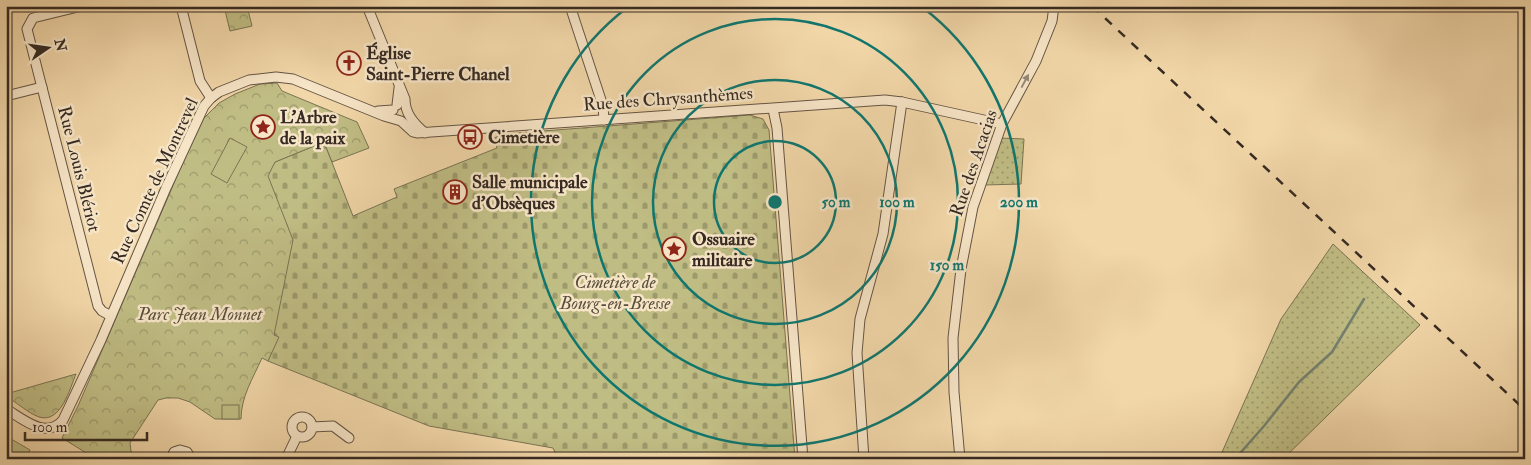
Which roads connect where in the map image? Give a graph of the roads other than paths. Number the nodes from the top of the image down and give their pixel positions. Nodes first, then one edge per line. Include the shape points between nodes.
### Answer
1 (82, 6) edge
2 (181, 6) edge
3 (368, 6) edge
4 (570, 6) edge
5 (1054, 6) edge
6 (42, 87) junction
7 (6, 96) edge
8 (211, 98) junction
9 (902, 102) junction
10 (773, 109) junction
11 (400, 112) junction
12 (604, 120) junction
13 (1002, 124) junction
14 (111, 316) junction
15 (6, 408) edge
16 (312, 427) junction
17 (297, 436) junction
18 (349, 438) dead end
19 (171, 459) edge
20 (191, 459) edge
21 (286, 459) edge
22 (803, 459) edge
23 (864, 459) edge
24 (960, 459) edge

1 - 6 street, Rue Louis Blériot via 33,18 29,23 27,29
2 - 8 street via 200,81
3 - 11 street via 399,85
4 - 12 street via 603,106
13 -> 5 street, Rue des Acacias via 1036,61 1052,21
6 - 7 street
6 - 14 street, Rue Louis Blériot via 98,306
8 - 11 street, Rue Comte de Montrevel via 248,80 276,77 311,85 384,116
8 - 14 street, Rue Comte de Montrevel via 197,120
9 - 10 street via 885,100
9 - 13 street
9 - 23 street via 885,225 860,319 857,353
10 - 12 street, Rue des Chrysanthèmes
10 - 22 street, Rue des Chrysanthèmes
11 - 12 street, Rue des Chrysanthèmes via 413,132 424,133
13 - 24 street, Rue des Acacias via 973,207 961,270 954,338 954,392
14 - 15 street, Rue Comte de Montrevel via 59,425 51,429 39,428
16 - 17 street via 307,436
16 - 17 street via 307,417 297,417 291,426
16 - 18 street via 332,426
17 - 21 street
19 - 20 street via 174,452 180,450 187,452

